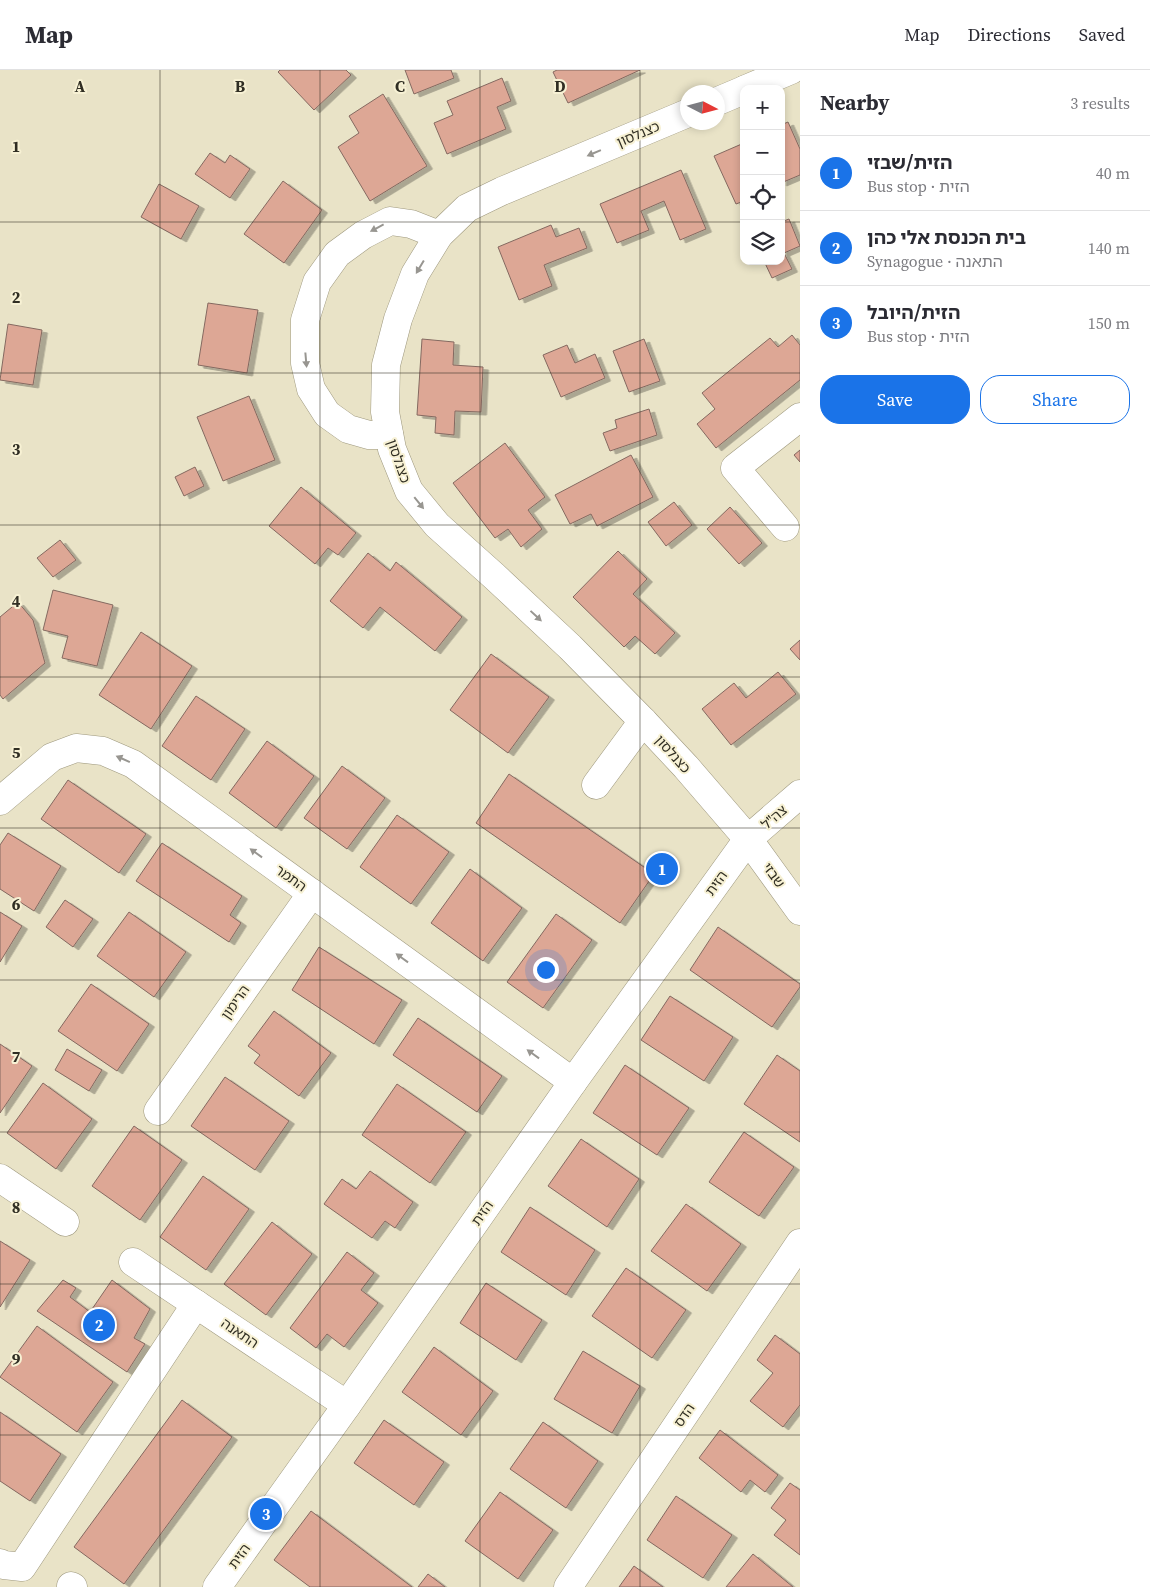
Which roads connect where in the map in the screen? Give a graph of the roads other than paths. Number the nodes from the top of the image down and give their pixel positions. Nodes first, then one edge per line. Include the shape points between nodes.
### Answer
1 (791, 70) edge
2 (755, 85) edge
3 (740, 91) edge
4 (725, 98) edge
5 (680, 116) edge
6 (440, 235) junction
7 (800, 417) edge
8 (389, 435) junction
9 (785, 527) dead end
10 (643, 721) junction
11 (596, 785) dead end
12 (800, 794) edge
13 (0, 801) edge
14 (748, 839) junction
15 (312, 893) junction
16 (800, 910) edge
17 (573, 1082) junction
18 (158, 1111) dead end
19 (0, 1178) edge
20 (65, 1222) dead end
21 (800, 1243) edge
22 (133, 1262) dead end
23 (196, 1304) junction
24 (347, 1405) junction
25 (0, 1563) edge
26 (224, 1584) edge
27 (568, 1587) edge

1 - 2 street
3 - 4 street
5 -> 6 street, כצנלסון via 467,208
6 -> 8 street, כצנלסון via 415,274 398,318 386,365 385,412
6 -> 8 street via 411,224 390,221 363,235 332,261 318,282 305,320 305,363 311,389 327,414 348,429 369,435
7 - 9 street via 734,468
8 -> 10 street, כצנלסון via 409,491 437,525 570,647
10 - 11 street
10 - 14 street, כצנלסון
12 - 14 street, צה"ל
15 -> 13 street, התמר via 133,764 103,750 76,748 52,757
14 - 16 street, שבזי
14 - 17 street, הזית
17 -> 15 street, התמר
15 - 18 street, הרימון
17 - 24 street, הזית
19 - 20 street
21 - 27 street, הדס
22 - 23 street, התאנה
23 - 24 street, התאנה
23 - 25 street via 22,1567
24 - 26 street, הזית

